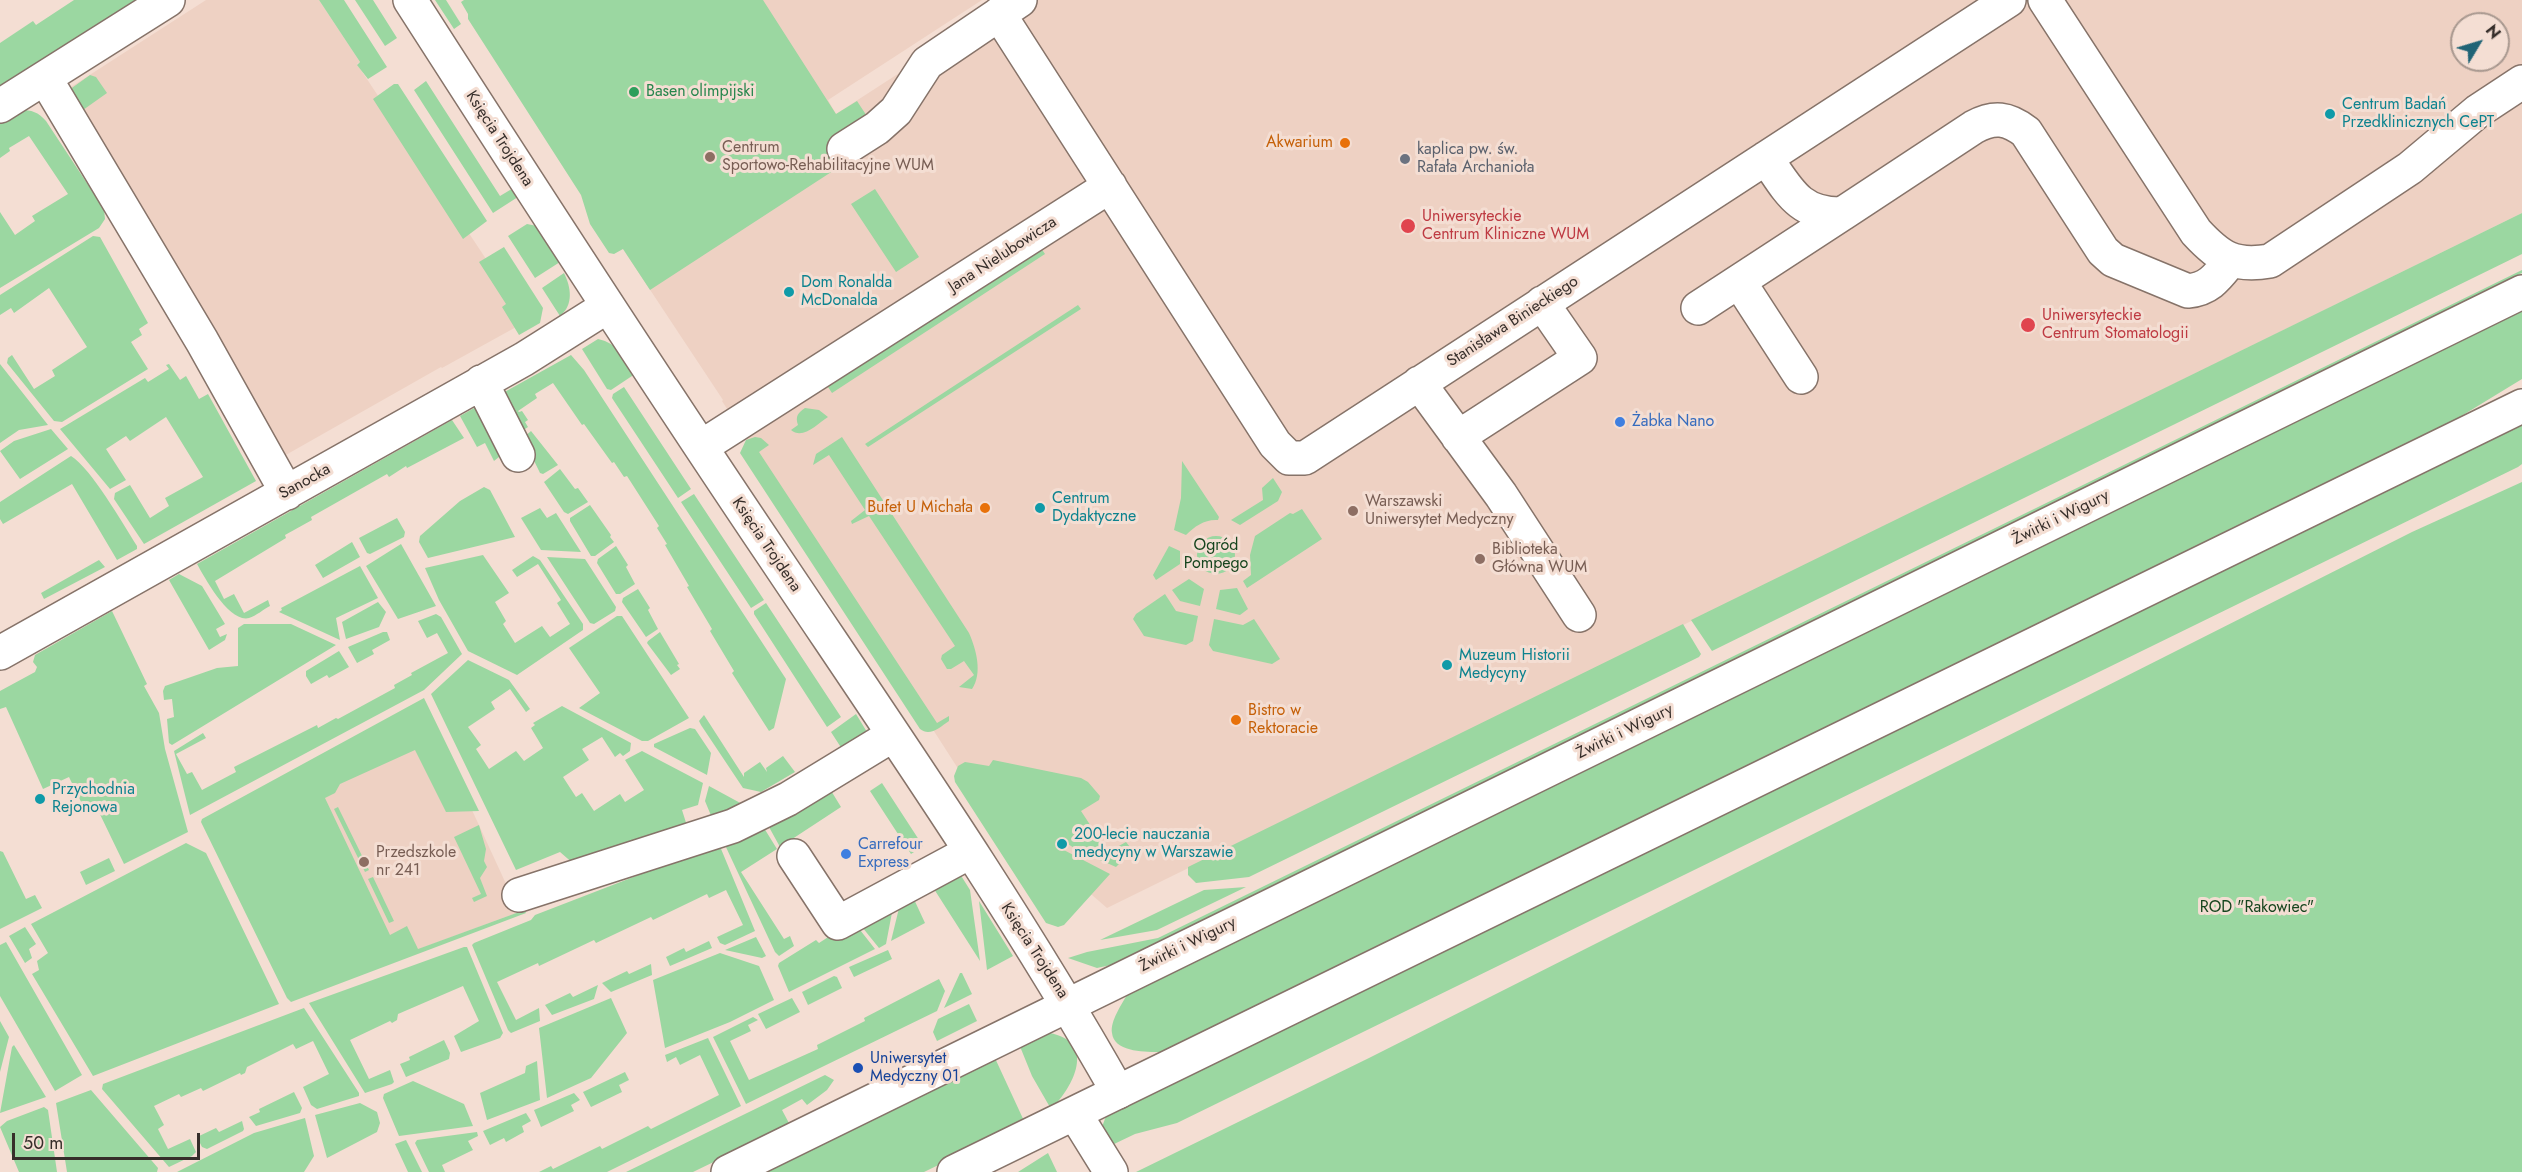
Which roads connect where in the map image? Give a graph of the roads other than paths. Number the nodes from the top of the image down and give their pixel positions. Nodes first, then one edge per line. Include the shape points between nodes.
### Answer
1 (168, 0) edge
2 (410, 0) edge
3 (2009, 0) edge
4 (2045, 0) edge
5 (1010, 7) edge
6 (45, 78) junction
7 (2522, 82) edge
8 (0, 106) edge
9 (844, 149) dead end
10 (1766, 158) junction
11 (1110, 186) junction
12 (1842, 214) junction
13 (2231, 260) junction
14 (1740, 283) junction
15 (2522, 292) edge
16 (1542, 303) junction
17 (608, 306) junction
18 (1698, 308) dead end
19 (1800, 377) dead end
20 (481, 382) junction
21 (1419, 383) junction
22 (2522, 406) edge
23 (1458, 437) junction
24 (701, 447) junction
25 (518, 455) dead end
26 (286, 493) junction
27 (1579, 615) dead end
28 (0, 653) edge
29 (894, 735) junction
30 (970, 852) junction
31 (794, 856) dead end
32 (519, 895) dead end
33 (1068, 1004) junction
34 (1118, 1092) junction
35 (1075, 1114) junction
36 (728, 1172) edge
37 (954, 1172) edge
38 (1112, 1172) edge

1 - 6 main road
2 - 17 main road, Księcia Trojdena
3 - 10 main road, Stanisława Binieckiego
4 - 13 main road via 2196,232 2213,250
5 - 9 main road via 927,63 896,111
5 - 11 main road
6 - 8 main road
6 - 26 main road via 197,332
7 - 13 main road via 2478,111 2410,168 2270,261 2250,264
10 - 12 main road via 1794,198 1809,209
10 - 16 main road, Stanisława Binieckiego
11 - 21 main road, Stanisława Binieckiego via 1275,444 1289,458 1305,458
11 - 24 main road, Jana Nielubowicza
12 - 13 main road via 1974,127 1988,120 2002,120 2026,132 2103,251 2113,260 2188,291 2210,285
12 - 14 main road
14 - 18 main road
14 - 19 main road
15 - 33 main road, Żwirki i Wigury
16 - 21 main road, Stanisława Binieckiego
16 - 23 main road via 1580,358
17 - 20 main road, Sanocka
17 - 24 main road, Księcia Trojdena
20 - 25 main road
20 - 26 main road, Sanocka
21 - 23 main road
22 - 34 main road
23 - 27 main road
24 - 29 main road, Księcia Trojdena
26 - 28 main road, Sanocka
29 - 30 main road, Księcia Trojdena
29 - 32 main road via 788,799 733,826
30 - 31 main road via 838,923
30 - 33 main road, Księcia Trojdena
33 - 34 main road, Księcia Trojdena
33 - 36 main road, Żwirki i Wigury
34 - 35 main road
35 - 37 main road
35 - 38 main road

